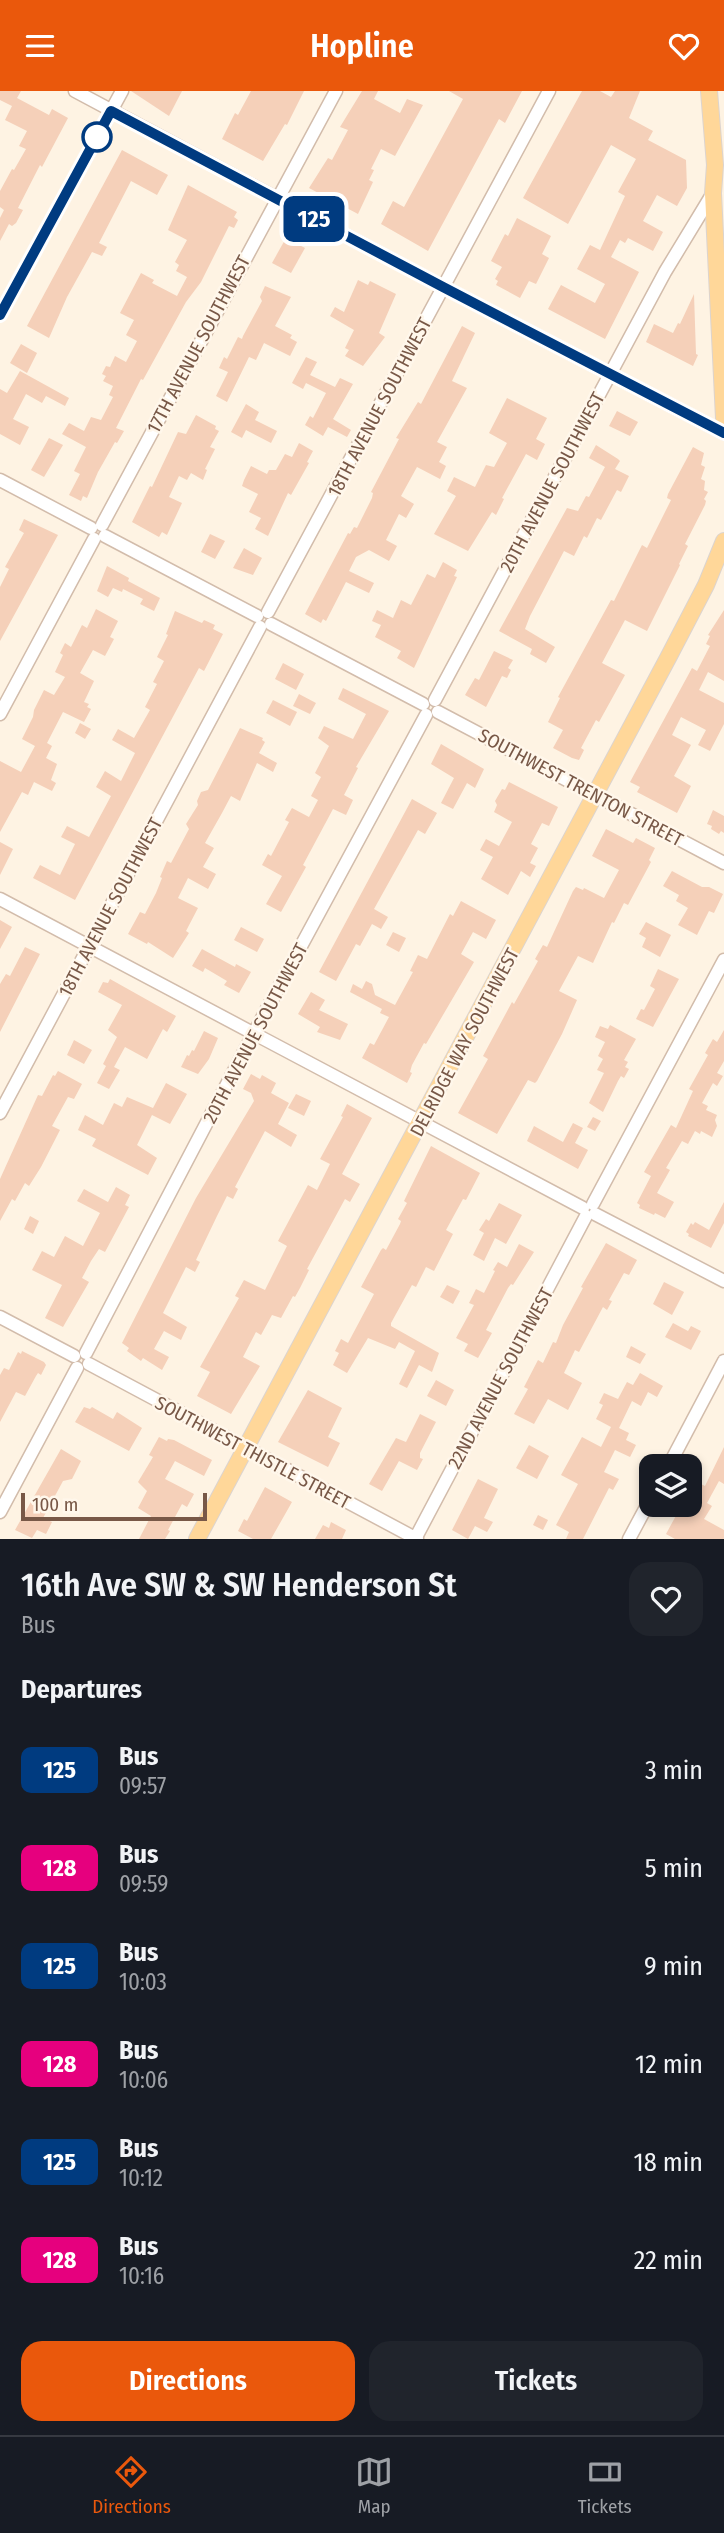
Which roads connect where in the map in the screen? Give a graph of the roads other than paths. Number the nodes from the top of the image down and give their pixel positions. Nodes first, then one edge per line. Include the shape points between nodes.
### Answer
1 (75, 91) edge
2 (121, 91) edge
3 (336, 91) edge
4 (549, 91) edge
5 (709, 91) edge
6 (111, 111) junction
7 (719, 160) edge
8 (713, 193) junction
9 (277, 199) junction
10 (443, 287) junction
11 (0, 315) edge
12 (610, 374) junction
13 (724, 418) edge
14 (724, 433) edge
15 (0, 480) edge
16 (98, 532) junction
17 (724, 543) edge
18 (264, 620) junction
19 (431, 708) junction
20 (0, 714) edge
21 (596, 794) junction
22 (724, 863) edge
23 (0, 899) edge
24 (90, 946) junction
25 (724, 960) edge
26 (254, 1033) junction
27 (0, 1113) edge
28 (422, 1122) junction
29 (589, 1211) junction
30 (724, 1281) edge
31 (0, 1317) edge
32 (82, 1360) junction
33 (724, 1361) edge
34 (246, 1447) junction
35 (675, 1454) edge
36 (0, 1512) edge
37 (641, 1517) edge
38 (197, 1539) edge
39 (416, 1539) edge
40 (629, 1539) edge

1 - 6 street
2 - 6 street
3 - 9 street, 17TH AVENUE SOUTHWEST
4 - 10 street, 18TH AVENUE SOUTHWEST
5 - 7 main road
6 - 9 street
6 - 11 street
7 - 8 main road
8 - 12 street, 20TH AVENUE SOUTHWEST
8 - 13 main road
9 - 10 street
9 - 16 street, 17TH AVENUE SOUTHWEST
10 - 12 street
10 - 18 street, 18TH AVENUE SOUTHWEST
12 - 14 street
12 - 19 street, 20TH AVENUE SOUTHWEST
15 - 16 street, SOUTHWEST TRENTON STREET
16 - 18 street, SOUTHWEST TRENTON STREET
16 - 20 street, 17TH AVENUE SOUTHWEST
17 - 21 main road, DELRIDGE WAY SOUTHWEST
18 - 19 street, SOUTHWEST TRENTON STREET
18 - 24 street, 18TH AVENUE SOUTHWEST
19 - 21 street, SOUTHWEST TRENTON STREET
19 - 26 street, 20TH AVENUE SOUTHWEST
21 - 22 street, SOUTHWEST TRENTON STREET
21 - 28 main road, DELRIDGE WAY SOUTHWEST
23 - 24 street
24 - 26 street
24 - 27 street, 18TH AVENUE SOUTHWEST
25 - 29 street, 22ND AVENUE SOUTHWEST
26 - 28 street
26 - 32 street, 20TH AVENUE SOUTHWEST
28 - 29 street
28 - 34 main road, DELRIDGE WAY SOUTHWEST
29 - 30 street
29 - 39 street, 22ND AVENUE SOUTHWEST
31 - 32 street, SOUTHWEST THISTLE STREET
32 - 34 street, SOUTHWEST THISTLE STREET
32 - 36 street, 20TH AVENUE SOUTHWEST
33 - 35 street
34 - 38 main road, DELRIDGE WAY SOUTHWEST
34 - 39 street, SOUTHWEST THISTLE STREET
37 - 40 street

